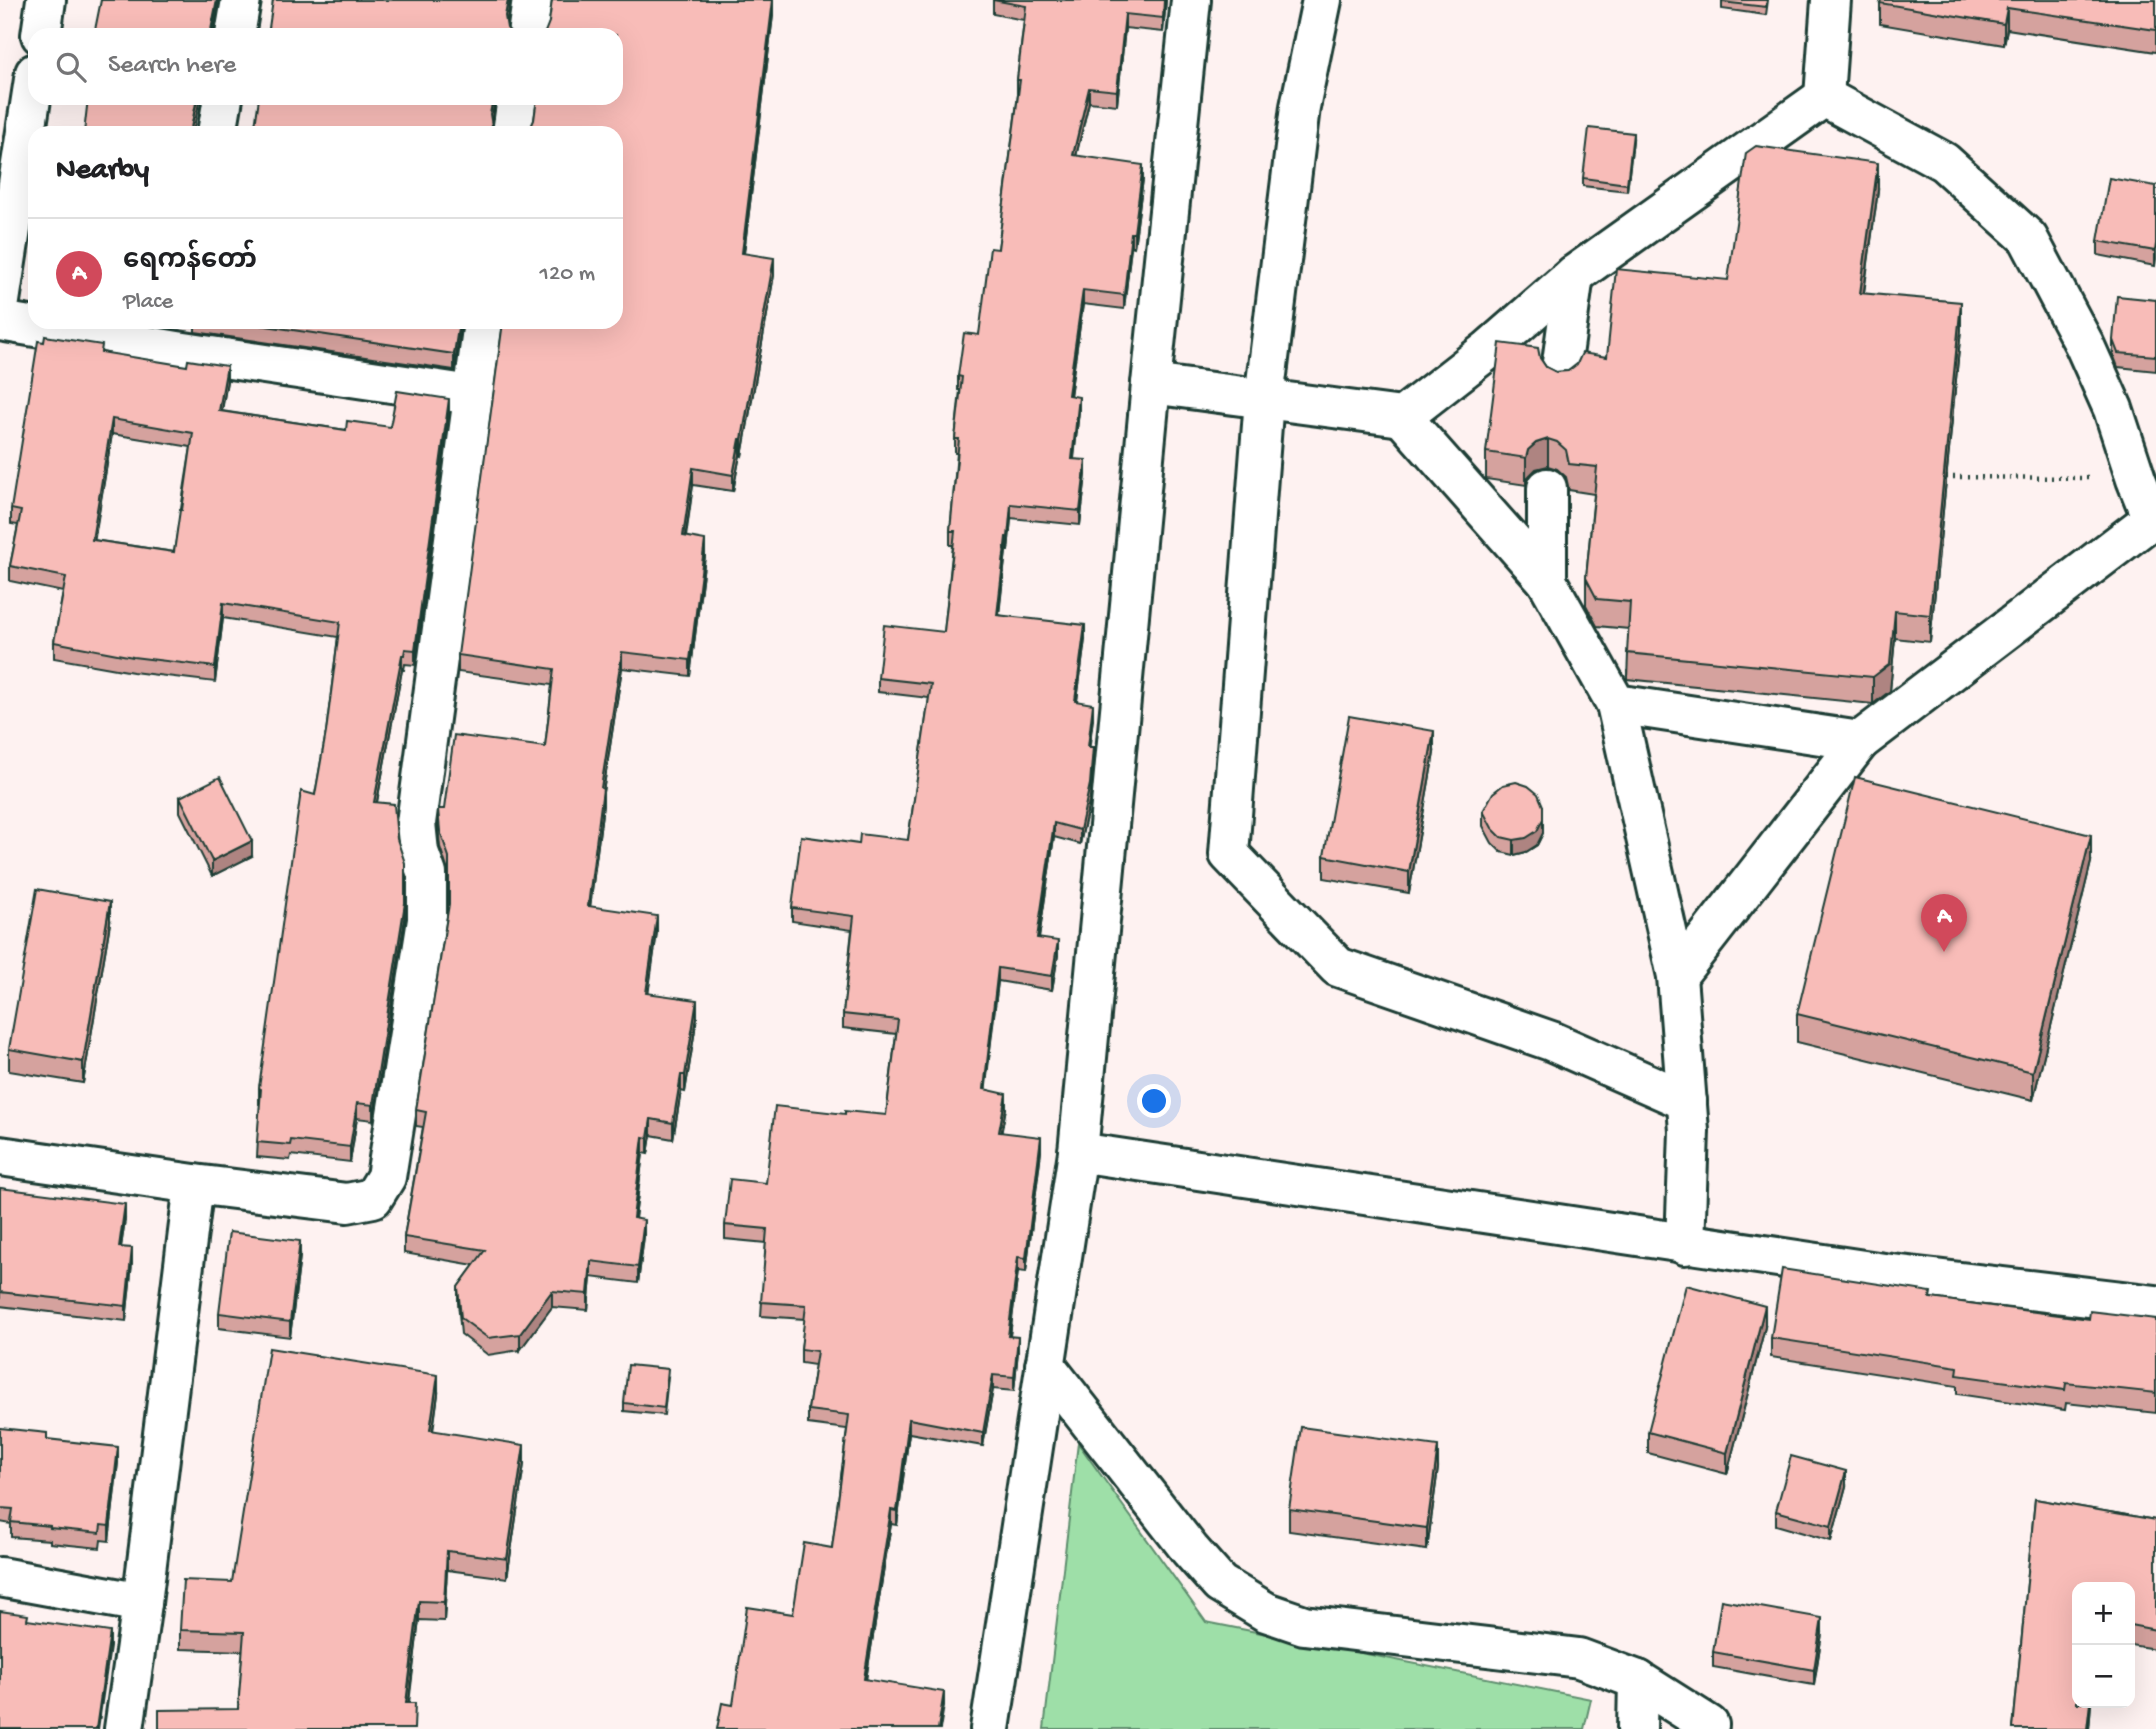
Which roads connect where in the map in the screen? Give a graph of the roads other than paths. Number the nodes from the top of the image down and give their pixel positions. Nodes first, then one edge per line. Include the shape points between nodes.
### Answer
1 (46, 0) edge
2 (241, 0) edge
3 (532, 0) edge
4 (1191, 0) edge
5 (1322, 0) edge
6 (1831, 0) edge
7 (42, 28) edge
8 (236, 28) edge
9 (528, 28) edge
10 (1824, 97) junction
11 (30, 105) edge
12 (222, 105) edge
13 (516, 105) edge
14 (218, 126) edge
15 (513, 126) edge
16 (1574, 275) junction
17 (0, 300) edge
18 (0, 321) edge
19 (28, 323) edge
20 (95, 329) edge
21 (482, 329) edge
22 (179, 336) edge
23 (1560, 377) edge
24 (1152, 384) junction
25 (472, 396) junction
26 (1264, 399) junction
27 (1402, 417) junction
28 (1547, 488) dead end
29 (2154, 519) edge
30 (1547, 580) junction
31 (1616, 704) junction
32 (1860, 741) junction
33 (1677, 976) junction
34 (1687, 1101) junction
35 (1078, 1152) junction
36 (0, 1156) edge
37 (194, 1184) junction
38 (1685, 1245) junction
39 (2156, 1305) edge
40 (1045, 1365) junction
41 (0, 1577) edge
42 (142, 1603) junction
43 (1638, 1680) junction
44 (1709, 1725) dead end
45 (124, 1729) edge
46 (990, 1729) edge
47 (1637, 1729) edge

1 - 7 street
2 - 8 street
3 - 9 street
4 - 24 street
5 - 26 street via 1300,107
6 - 10 street
10 - 16 street
10 - 29 street via 1944,162 2028,238 2084,344
11 - 17 street
12 - 14 street
13 - 15 street
16 - 23 street
16 - 27 street
18 - 19 street
20 - 22 street
21 - 25 street
22 - 25 street
24 - 26 street
24 - 35 street
25 - 37 street via 416,823 427,874 427,920 386,1177 373,1198 346,1203
26 - 27 street
26 - 34 street via 1229,854 1338,967 1551,1041
27 - 30 street
28 - 30 street
29 - 32 street
30 - 31 street
31 - 32 street
31 - 33 street
32 - 33 street
33 - 34 street
34 - 38 street
35 - 38 street
35 - 40 street
36 - 37 street
37 - 42 street
38 - 39 street
40 - 43 street via 1220,1584 1266,1612 1304,1625 1579,1658
40 - 46 street
41 - 42 street
42 - 45 street
43 - 44 street
43 - 47 street

